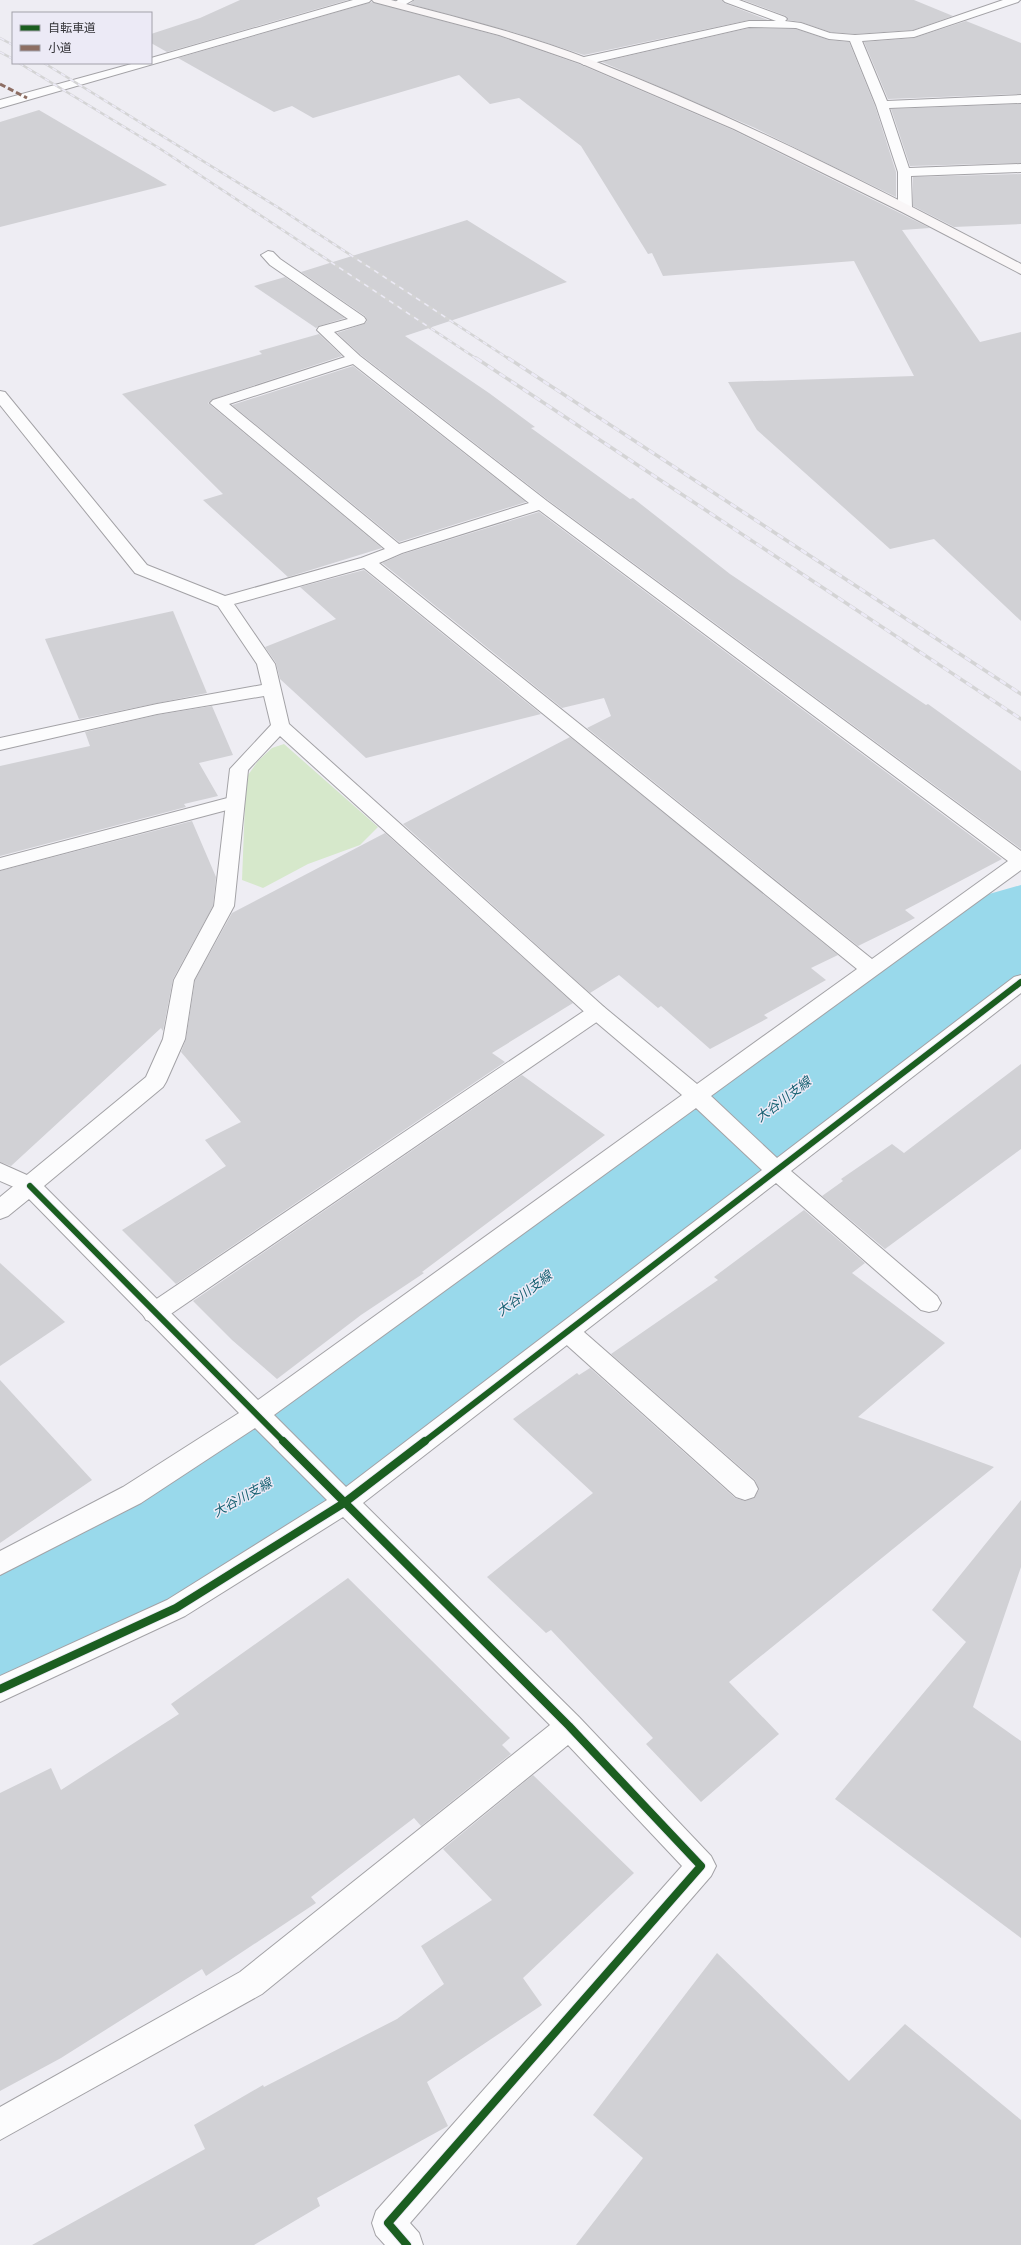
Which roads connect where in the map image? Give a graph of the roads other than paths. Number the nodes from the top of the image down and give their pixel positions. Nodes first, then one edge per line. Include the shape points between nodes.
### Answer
1 (366, 0) edge
2 (378, 0) edge
3 (729, 0) edge
4 (1014, 0) edge
5 (402, 2) edge
6 (797, 25) junction
7 (855, 38) junction
8 (584, 61) junction
9 (152, 62) edge
10 (144, 64) edge
11 (1021, 99) edge
12 (0, 104) edge
13 (882, 104) junction
14 (1021, 168) edge
15 (904, 172) junction
16 (905, 208) junction
17 (268, 255) dead end
18 (1021, 270) edge
19 (355, 359) junction
20 (0, 395) edge
21 (541, 504) junction
22 (396, 550) junction
23 (367, 562) junction
24 (224, 602) junction
25 (272, 689) junction
26 (280, 726) junction
27 (0, 744) edge
28 (235, 802) junction
29 (1021, 861) edge
30 (0, 864) edge
31 (872, 970) junction
32 (1021, 982) edge
33 (597, 1012) junction
34 (704, 1102) junction
35 (770, 1165) junction
36 (0, 1171) edge
37 (30, 1186) junction
38 (0, 1210) edge
39 (929, 1303) dead end
40 (154, 1313) junction
41 (568, 1332) junction
42 (257, 1414) junction
43 (745, 1489) dead end
44 (344, 1503) junction
45 (0, 1564) edge
46 (0, 1689) edge
47 (569, 1727) junction
48 (0, 2124) edge
49 (407, 2245) edge

1 - 9 street
2 - 5 street
3 - 6 street
4 - 7 street via 914,34
5 - 8 street
6 - 7 street via 829,36
6 - 8 street via 749,24
7 - 13 street
8 - 16 street via 738,126
10 - 12 street
11 - 13 street
13 - 15 street
14 - 15 street
15 - 16 street
16 - 18 street
17 - 19 street via 359,320 324,330
19 - 21 street
19 - 22 street via 218,403
20 - 24 street via 141,569
21 - 22 street
21 - 29 street
22 - 23 street
23 - 24 street
23 - 31 street
24 - 25 street via 266,664
25 - 26 street
25 - 27 street via 157,709
26 - 28 street via 238,770
26 - 33 street
28 - 30 street
28 - 37 street via 224,906 184,980 174,1039 155,1082
29 - 31 street
31 - 34 street
32 - 35 street
33 - 34 street
33 - 40 street
34 - 35 street
34 - 42 street
35 - 39 street
35 - 41 street
36 - 37 street
37 - 38 street
37 - 40 street
40 - 42 street
41 - 43 street
41 - 44 street
42 - 44 street
42 - 45 street via 132,1495
44 - 46 street via 176,1608
44 - 47 street
47 - 48 street via 251,1983
47 - 49 street via 701,1866 388,2223

